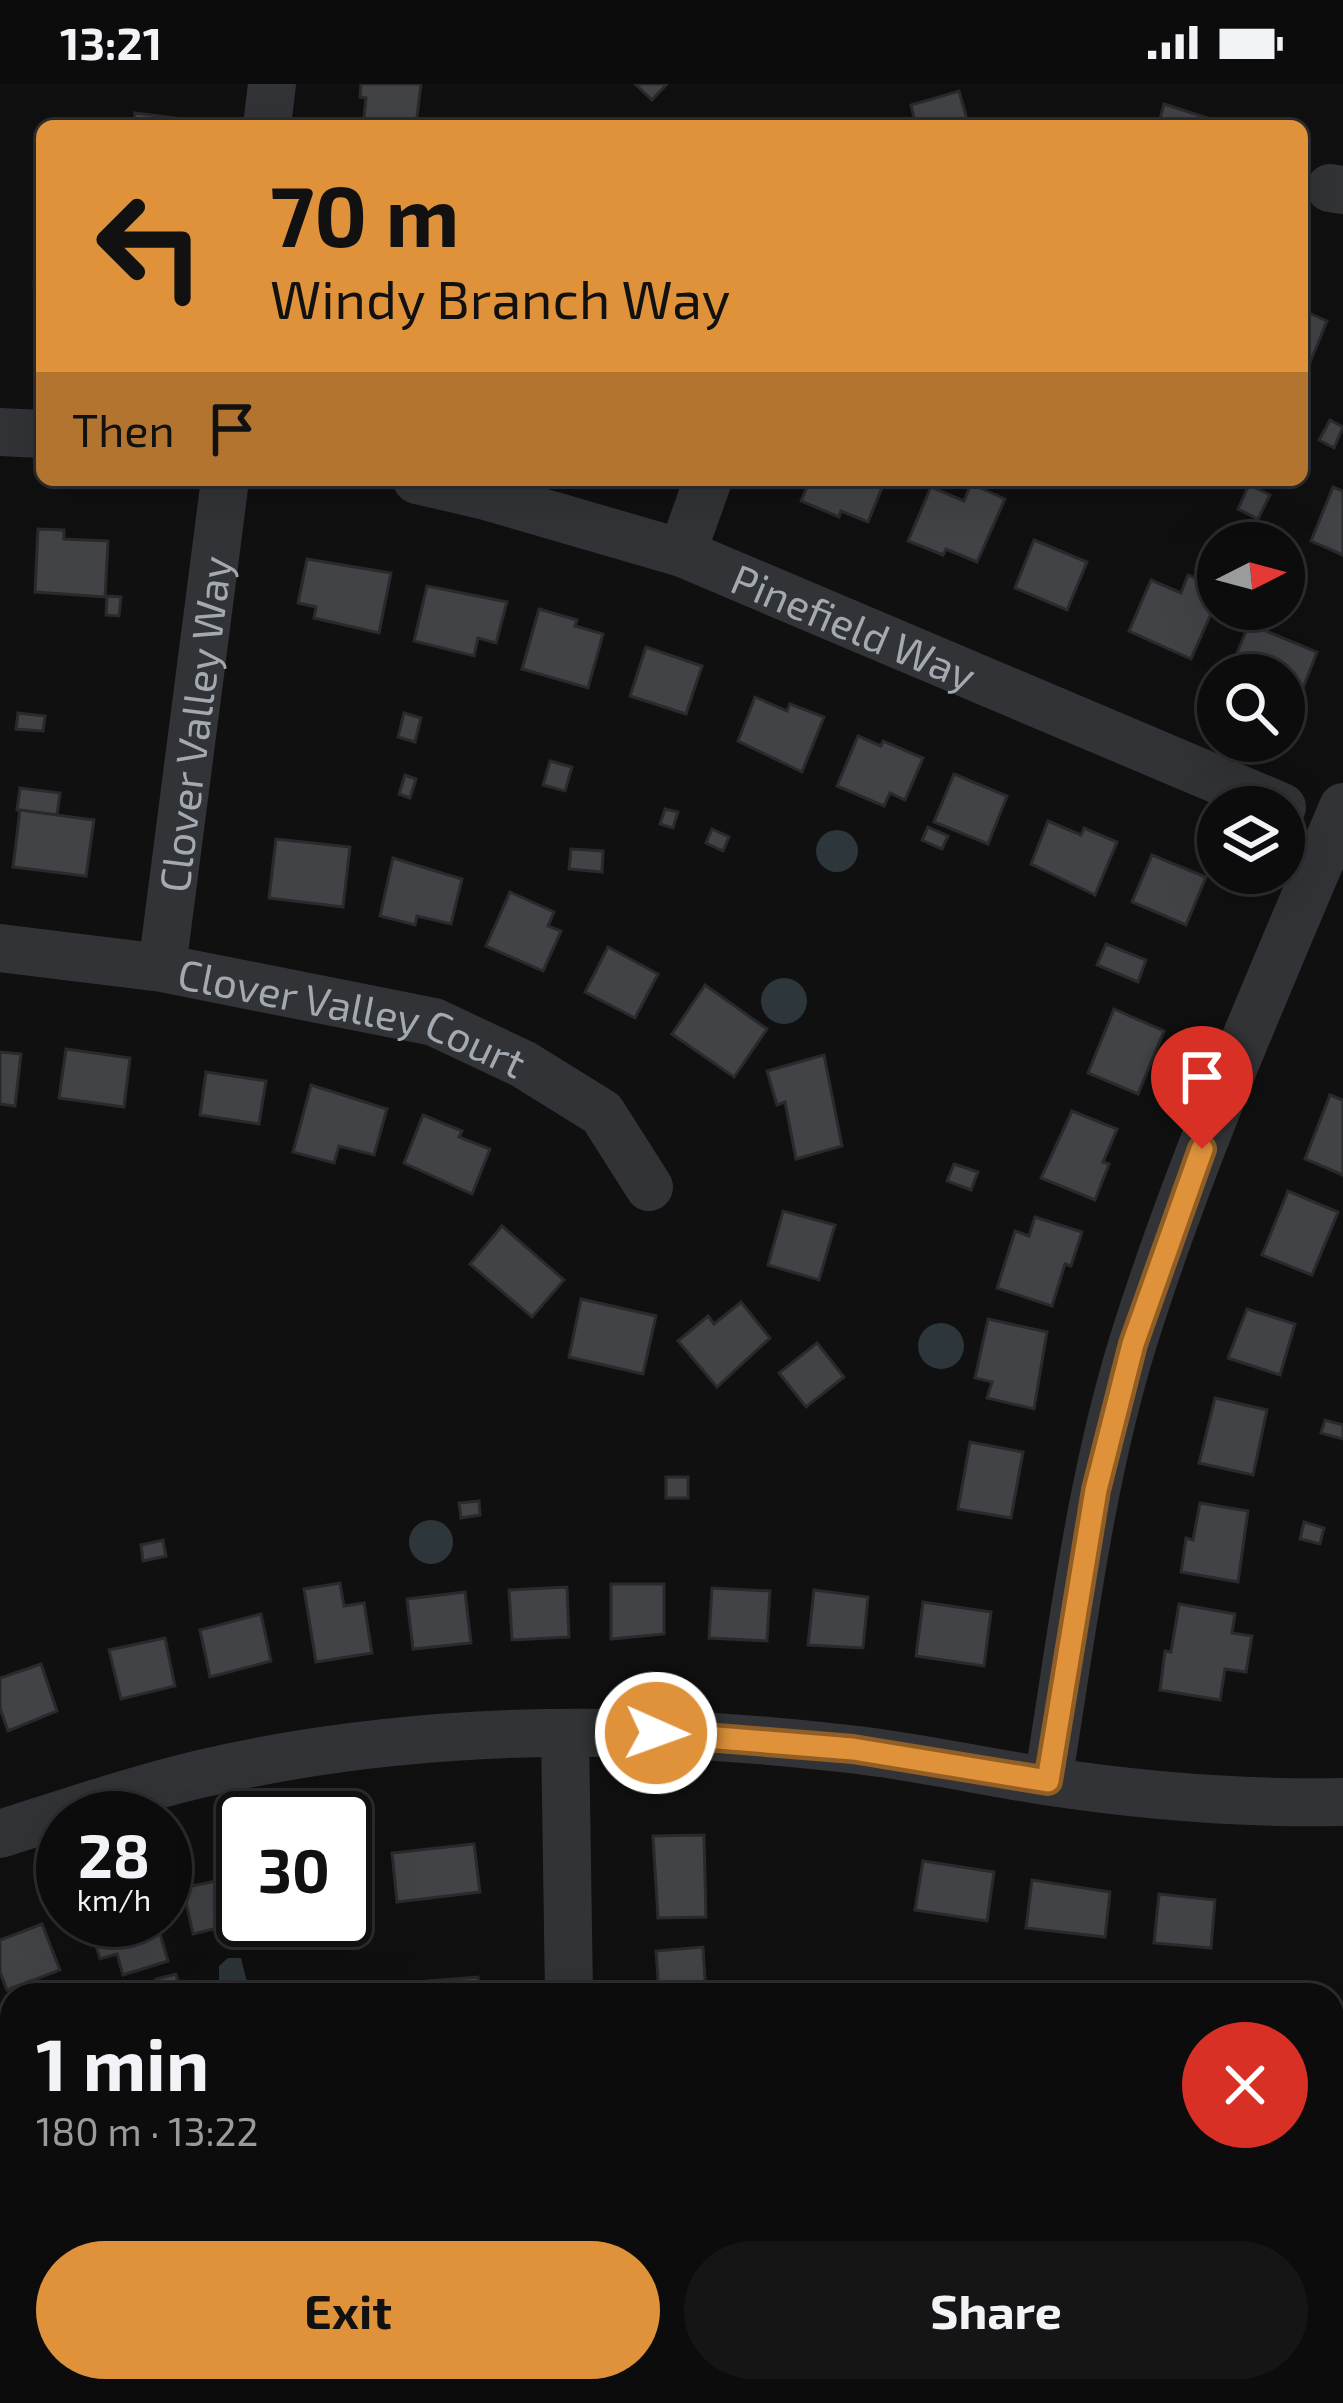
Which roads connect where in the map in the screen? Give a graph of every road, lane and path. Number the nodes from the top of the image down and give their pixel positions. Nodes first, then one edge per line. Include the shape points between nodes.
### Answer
1 (272, 84) edge
2 (268, 120) edge
3 (0, 432) edge
4 (36, 434) edge
5 (224, 486) edge
6 (443, 486) edge
7 (706, 486) edge
8 (682, 553) junction
9 (1231, 786) edge
10 (1305, 812) edge
11 (1338, 818) edge
12 (0, 948) edge
13 (162, 968) junction
14 (649, 1187) dead end
15 (565, 1733) junction
16 (1048, 1781) junction
17 (1343, 1802) edge
18 (0, 1834) edge
19 (569, 1983) edge

1 - 2 street
3 - 4 street
5 - 13 street, Clover Valley Way
6 - 8 street, Pinefield Way
7 - 8 street
8 - 9 street, Pinefield Way
10 - 11 street, Pinefield Way
11 - 16 street via 1202,1149 1133,1344 1096,1490
12 - 13 street, Clover Valley Court
13 - 14 street, Clover Valley Court via 434,1022 602,1113
15 - 16 street via 808,1744
15 - 18 street via 339,1749 199,1774
15 - 19 street
16 - 17 street via 1265,1804

